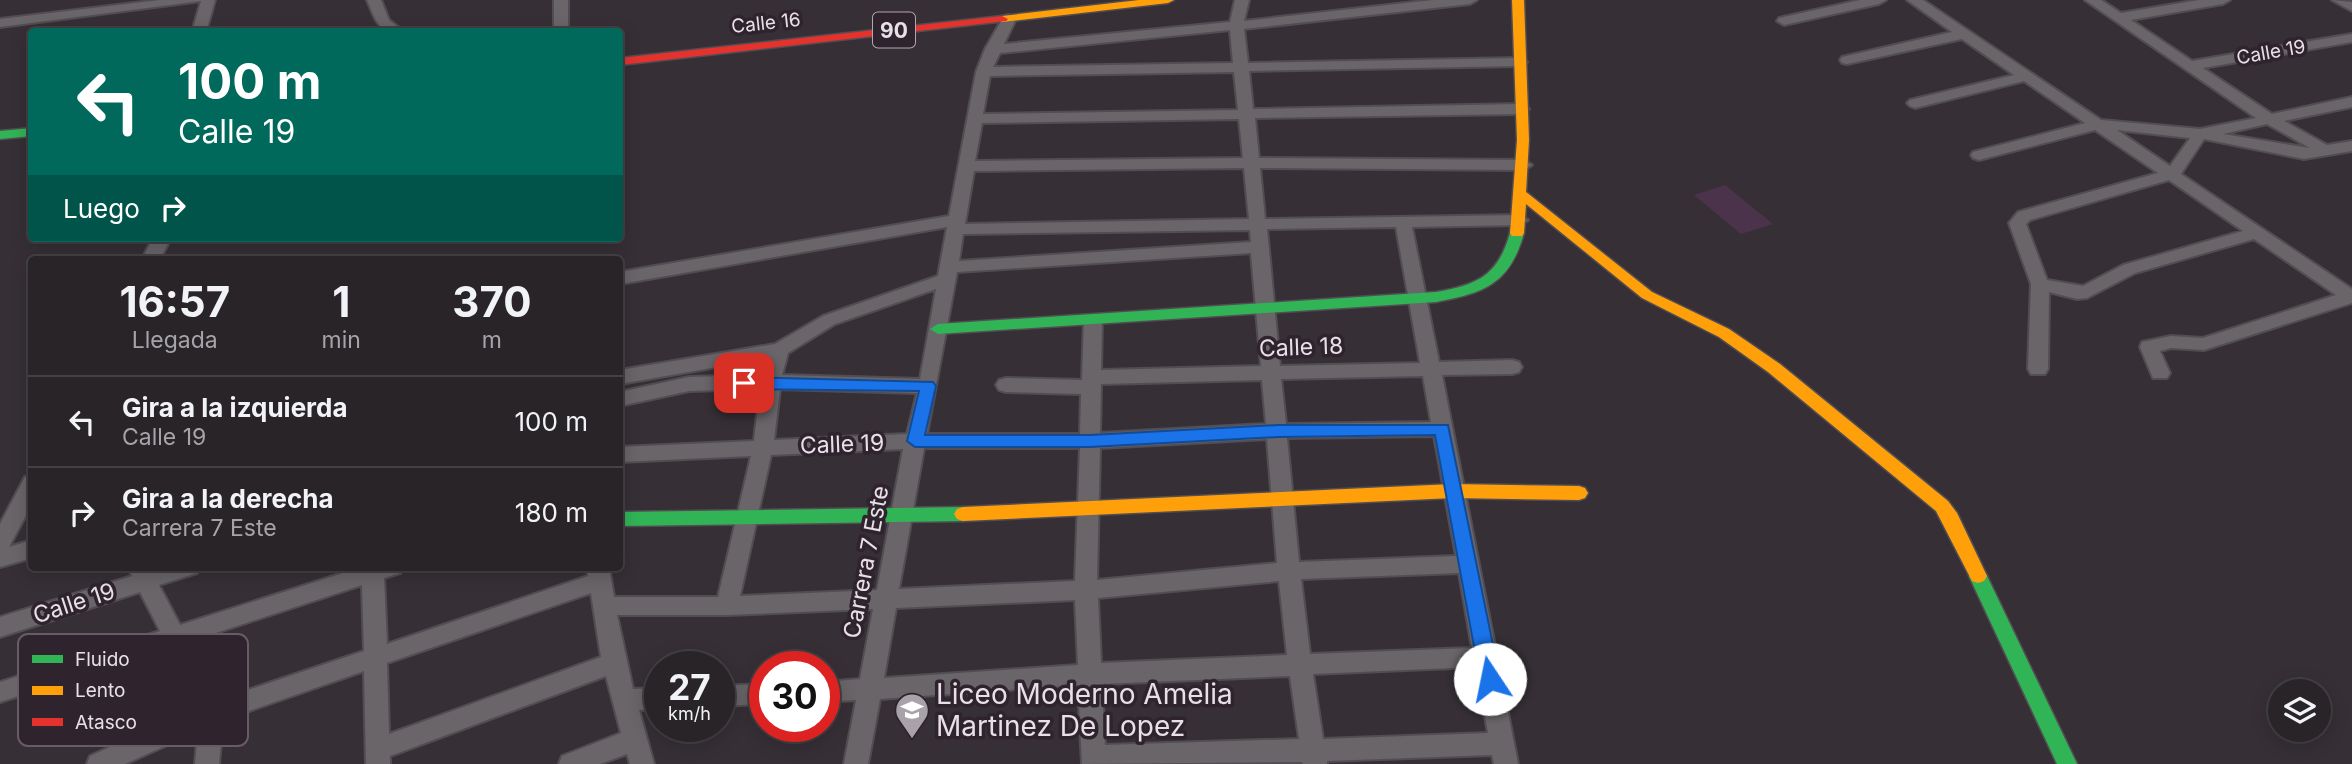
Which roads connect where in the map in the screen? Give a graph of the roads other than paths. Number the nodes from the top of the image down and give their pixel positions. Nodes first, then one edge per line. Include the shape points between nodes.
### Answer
1 (195, 0) edge
2 (208, 0) edge
3 (374, 0) edge
4 (561, 0) edge
5 (1168, 0) edge
6 (1242, 0) edge
7 (1470, 0) edge
8 (1518, 0) edge
9 (1879, 0) edge
10 (1914, 0) edge
11 (2092, 0) edge
12 (2223, 0) edge
13 (2339, 0) edge
14 (1064, 6) edge
15 (2352, 7) edge
16 (2117, 18) junction
17 (1009, 19) junction
18 (1784, 21) dead end
19 (0, 23) edge
20 (1236, 24) junction
21 (200, 28) edge
22 (392, 28) edge
23 (561, 28) edge
24 (1964, 34) junction
25 (2352, 38) edge
26 (1086, 42) junction
27 (992, 49) junction
28 (1847, 60) dead end
29 (623, 62) edge
30 (1520, 62) junction
31 (2190, 66) junction
32 (1241, 67) junction
33 (1088, 70) junction
34 (983, 72) junction
35 (2027, 76) junction
36 (2352, 102) edge
37 (1915, 103) dead end
38 (1521, 109) junction
39 (1246, 115) junction
40 (2267, 118) junction
41 (975, 119) junction
42 (2099, 124) junction
43 (28, 132) edge
44 (2200, 134) junction
45 (0, 135) edge
46 (2352, 146) edge
47 (2324, 150) junction
48 (1979, 155) dead end
49 (1252, 163) junction
50 (1524, 165) junction
51 (968, 166) junction
52 (2173, 174) junction
53 (1521, 194) junction
54 (1520, 220) junction
55 (1403, 222) junction
56 (1257, 224) junction
57 (956, 225) junction
58 (1188, 226) junction
59 (2258, 232) junction
60 (1259, 247) junction
61 (1188, 252) junction
62 (948, 273) junction
63 (623, 278) edge
64 (2040, 284) junction
65 (2352, 296) edge
66 (1418, 300) junction
67 (1265, 310) junction
68 (1093, 320) junction
69 (938, 329) junction
70 (780, 350) junction
71 (1512, 366) dead end
72 (1431, 369) junction
73 (2038, 369) dead end
74 (1272, 373) junction
75 (2160, 373) dead end
76 (690, 376) junction
77 (623, 377) edge
78 (771, 382) junction
79 (1091, 382) junction
80 (1006, 385) dead end
81 (928, 386) junction
82 (623, 398) edge
83 (1442, 429) junction
84 (1278, 431) junction
85 (915, 441) junction
86 (1090, 441) junction
87 (762, 447) junction
88 (623, 454) edge
89 (28, 491) edge
90 (1454, 491) junction
91 (1579, 493) dead end
92 (1283, 497) junction
93 (1088, 510) junction
94 (747, 516) junction
95 (902, 516) junction
96 (623, 519) edge
97 (0, 544) edge
98 (28, 550) edge
99 (0, 558) edge
100 (1470, 564) junction
101 (163, 571) edge
102 (374, 571) edge
103 (380, 571) edge
104 (1289, 571) junction
105 (143, 574) edge
106 (599, 574) edge
107 (1086, 590) junction
108 (886, 598) junction
109 (605, 606) junction
110 (727, 606) junction
111 (0, 626) edge
112 (173, 634) edge
113 (187, 634) edge
114 (1486, 657) junction
115 (376, 659) junction
116 (614, 663) junction
117 (1300, 667) junction
118 (1089, 674) junction
119 (18, 686) edge
120 (868, 690) junction
121 (840, 691) edge
122 (0, 692) edge
123 (644, 699) edge
124 (625, 700) junction
125 (248, 701) edge
126 (635, 739) junction
127 (139, 746) edge
128 (209, 746) edge
129 (1504, 754) edge
130 (1314, 756) edge
131 (377, 757) edge
132 (1094, 761) edge
133 (99, 764) edge
134 (207, 764) edge
135 (571, 764) edge
136 (642, 764) edge
137 (856, 764) edge
138 (2064, 764) edge

1 - 19 street
2 - 21 street
3 - 22 street via 383,22
4 - 23 street
5 - 14 main road, Calle 16 / 90
6 - 20 street
7 - 20 street
8 - 30 main road
9 - 18 street
10 - 24 street
11 - 16 street
12 - 16 street
13 - 15 street
14 - 17 main road, Calle 16 / 90
16 - 31 street
17 - 27 street, Carrera 7 Este
17 - 29 main road, Calle 16 / 90
20 - 26 street
20 - 32 street
24 - 28 street
24 - 35 street
25 - 31 street, Calle 19
26 - 27 street
26 - 33 street
27 - 34 street, Carrera 7 Este
30 - 32 street
30 - 38 main road
31 - 40 street
32 - 33 street
32 - 39 street
33 - 34 street
34 - 41 street, Carrera 7 Este
35 - 37 street
35 - 42 street
36 - 40 street
38 - 39 street
38 - 50 main road
39 - 41 street
39 - 49 street
40 - 44 street
40 - 47 street
41 - 51 street, Carrera 7 Este
42 - 44 street
42 - 48 street
42 - 52 street
43 - 45 main road
44 - 47 street via 2296,153
44 - 52 street
46 - 47 street
49 - 50 street
49 - 51 street
49 - 56 street
50 - 53 main road
51 - 57 street, Carrera 7 Este
52 - 59 street
52 - 64 street via 2024,216 2017,223
53 - 54 main road
53 - 138 main road via 1647,295 1724,333 1774,368 1942,506
54 - 55 street
54 - 66 main road via 1508,265 1478,290
55 - 56 street
55 - 66 street
56 - 58 street
56 - 60 street
57 - 58 street
57 - 62 street, Carrera 7 Este
57 - 63 street
58 - 61 street
59 - 64 street via 2129,268 2087,292
59 - 65 street
60 - 61 street
60 - 67 street
61 - 62 street
62 - 69 street, Carrera 7 Este
62 - 70 street via 829,320
64 - 73 street
65 - 75 street via 2204,344 2171,342 2149,347
66 - 67 main road
66 - 72 street
67 - 68 main road
67 - 74 street
68 - 69 main road
68 - 79 street
69 - 81 street, Carrera 7 Este
70 - 76 street
70 - 78 street
71 - 72 street, Calle 18
72 - 74 street, Calle 18
72 - 83 street
74 - 79 street, Calle 18
74 - 84 street
76 - 77 street
76 - 78 street
76 - 82 street
78 - 81 street
78 - 87 street
79 - 80 street, Calle 18
79 - 86 street
81 - 85 street, Carrera 7 Este
83 - 84 street, Calle 19
83 - 90 street
84 - 86 street, Calle 19
84 - 92 street
85 - 86 street, Calle 19
85 - 87 street, Calle 19
85 - 95 street, Carrera 7 Este
86 - 93 street
87 - 88 street, Calle 19
87 - 94 street
89 - 97 street
90 - 91 main road
90 - 92 main road
90 - 100 street
92 - 93 main road
92 - 104 street
93 - 95 main road
93 - 107 street
94 - 95 main road
94 - 96 main road
94 - 110 street
95 - 108 street, Carrera 7 Este
98 - 99 street
100 - 104 street
100 - 114 street
101 - 105 street, Calle 19
102 - 113 street
103 - 115 street
104 - 107 street
104 - 117 street
105 - 111 street, Calle 19
105 - 112 street
106 - 109 street
106 - 115 street
107 - 108 street
107 - 118 street
108 - 110 street
108 - 120 street, Carrera 7 Este
109 - 110 street
109 - 116 street
114 - 117 street
114 - 129 street
115 - 125 street
115 - 131 street
116 - 124 street
116 - 131 street
117 - 118 street
117 - 130 street
118 - 120 street
118 - 132 street
119 - 122 street
120 - 121 street
120 - 137 street, Carrera 7 Este
123 - 124 street
124 - 126 street
126 - 135 street
126 - 136 street
127 - 133 street
128 - 134 street
129 - 130 street
130 - 132 street

